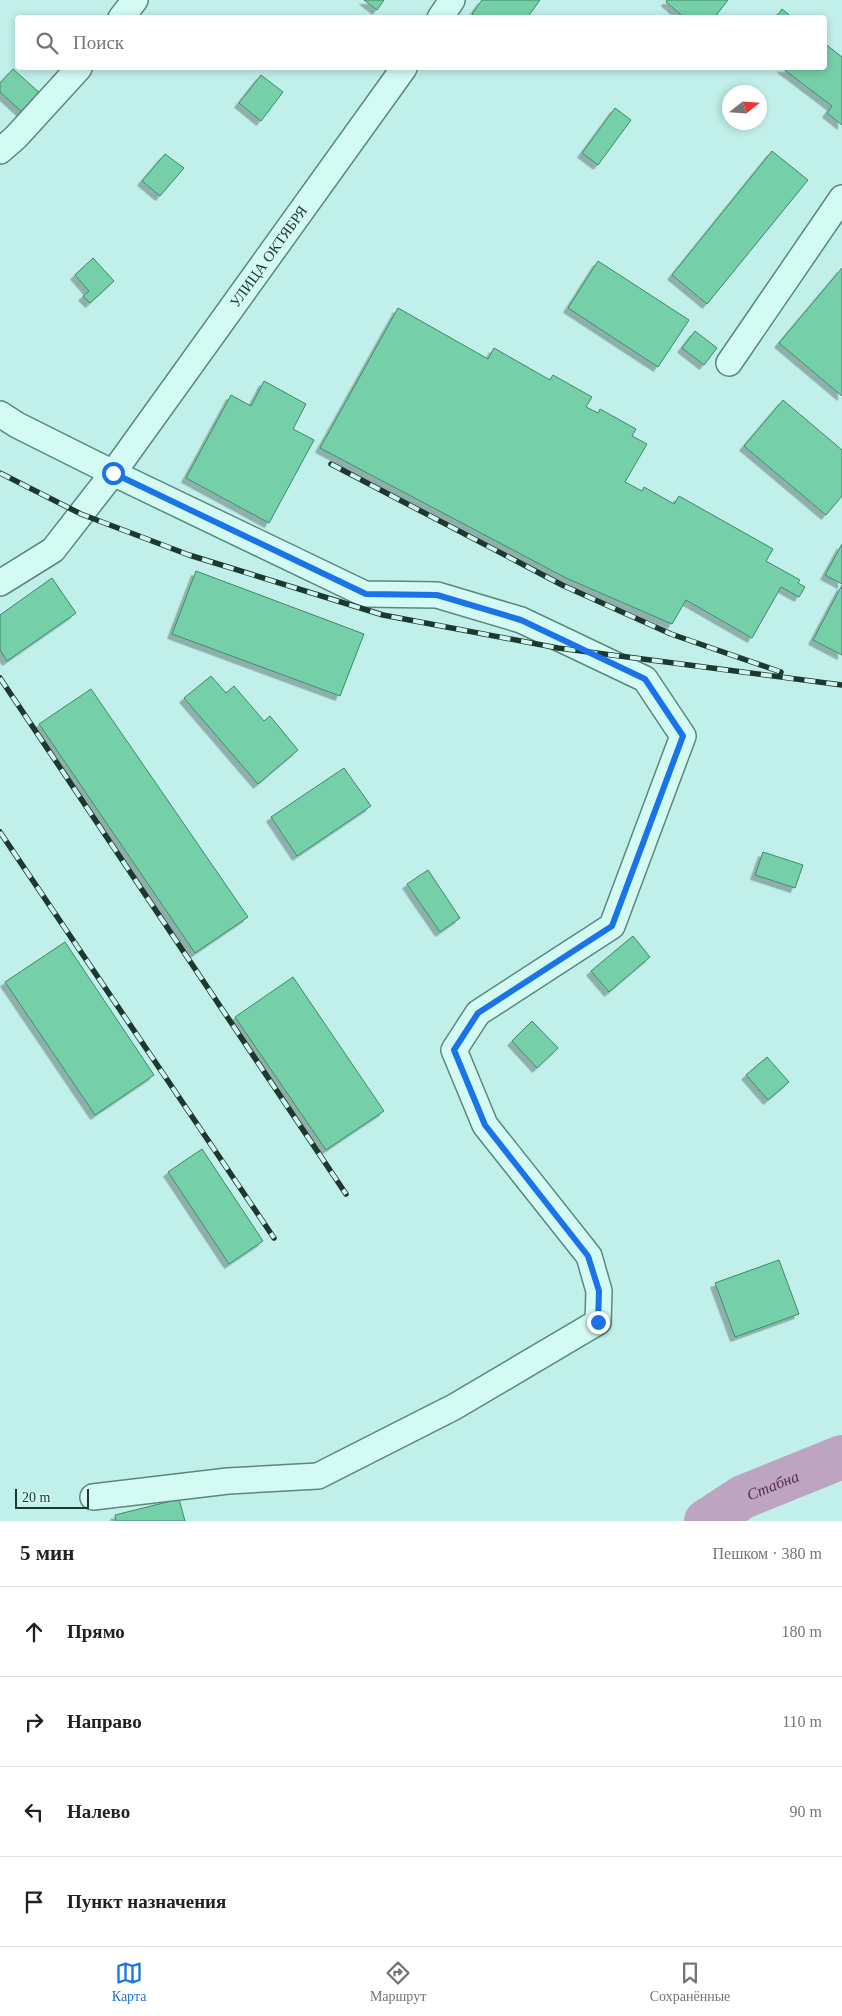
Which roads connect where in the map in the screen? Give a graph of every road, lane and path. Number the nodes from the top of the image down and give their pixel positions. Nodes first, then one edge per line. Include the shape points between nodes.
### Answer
1 (135, 0) edge
2 (452, 0) edge
3 (123, 15) edge
4 (442, 15) edge
5 (77, 70) edge
6 (403, 70) edge
7 (0, 151) edge
8 (842, 198) edge
9 (729, 363) dead end
10 (0, 414) edge
11 (113, 473) junction
12 (0, 583) edge
13 (93, 1497) dead end

1 - 3 street
2 - 4 street
5 - 7 street
6 - 11 street, УЛИЦА ОКТЯБРЯ
8 - 9 street
10 - 11 street
11 - 12 street, УЛИЦА ОКТЯБРЯ via 53,550
11 - 13 street via 366,594 437,595 521,620 645,679 683,736 612,926 478,1013 454,1050 485,1125 588,1256 599,1291 598,1322 454,1407 318,1476 228,1481

